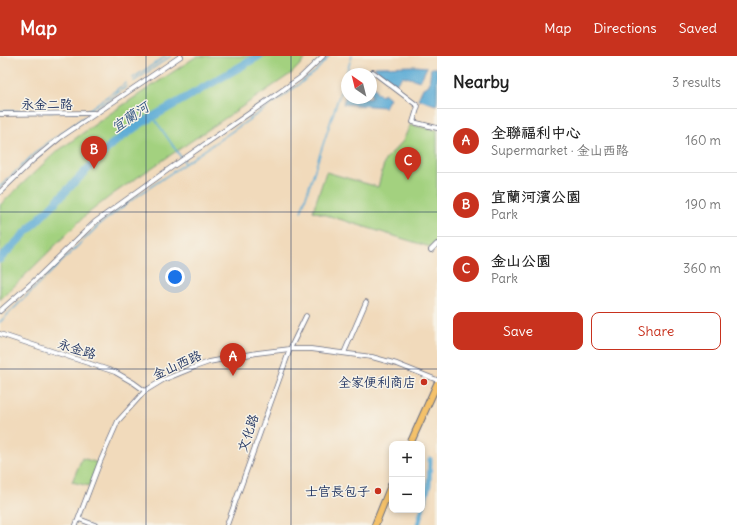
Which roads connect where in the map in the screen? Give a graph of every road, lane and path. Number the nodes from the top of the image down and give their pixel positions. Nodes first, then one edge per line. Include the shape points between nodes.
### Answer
1 (181, 56) edge
2 (323, 56) edge
3 (377, 76) edge
4 (94, 113) junction
5 (0, 114) edge
6 (437, 128) edge
7 (0, 192) edge
8 (437, 244) edge
9 (431, 250) dead end
10 (366, 302) dead end
11 (0, 311) edge
12 (306, 316) dead end
13 (0, 334) edge
14 (290, 349) junction
15 (344, 353) junction
16 (437, 380) edge
17 (437, 384) edge
18 (145, 391) junction
19 (411, 441) edge
20 (389, 491) edge
21 (79, 519) junction
22 (76, 525) edge
23 (95, 525) edge
24 (227, 525) edge
25 (375, 525) edge

1 - 4 street
2 - 11 street via 300,78 95,222
3 - 6 street via 418,106 413,122
4 - 5 street, 永金二路
4 - 7 street via 33,160
8 - 9 street
10 - 15 street
12 - 14 street, 文化路
13 - 18 street, 永金路 via 115,372
14 - 15 street, 金山西路
14 - 18 street, 金山西路 via 210,362 163,380
14 - 24 street, 文化路
15 - 16 street, 金山西路 via 397,364
17 - 19 main road
18 - 21 street, 金山西路 via 118,421 112,432
20 - 25 main road
21 - 22 street, 金山西路
21 - 23 street

